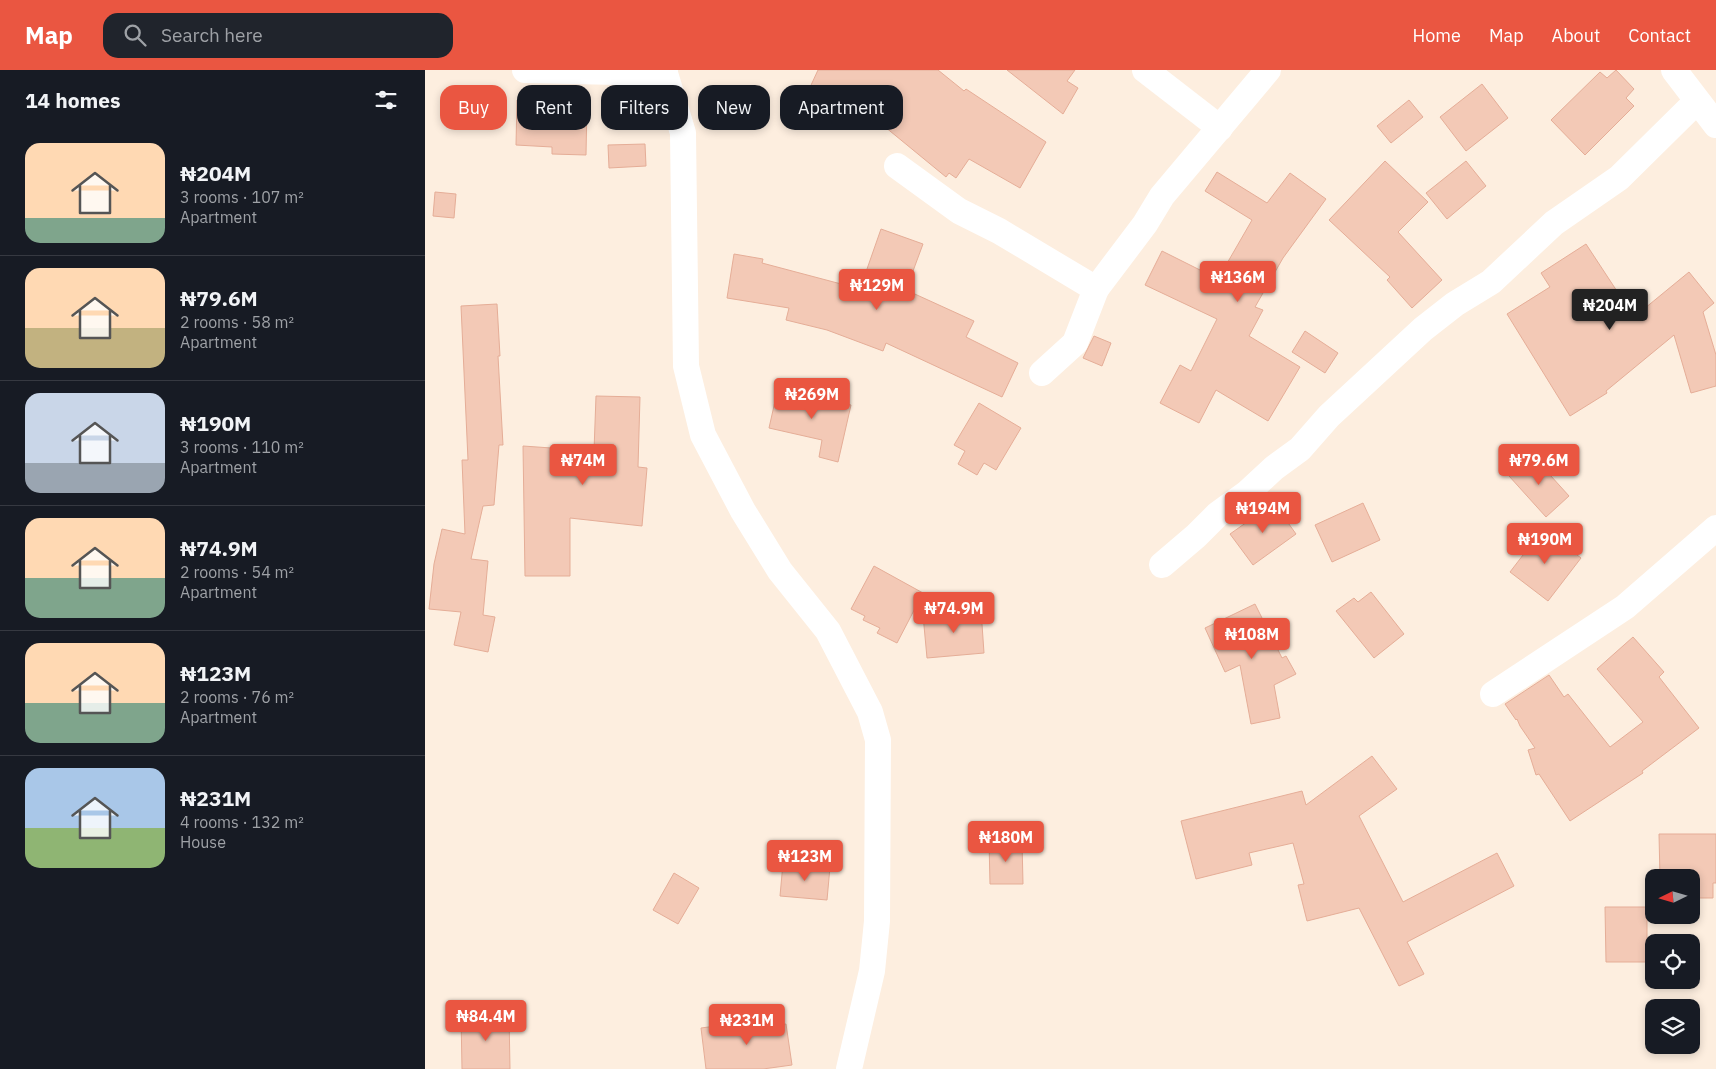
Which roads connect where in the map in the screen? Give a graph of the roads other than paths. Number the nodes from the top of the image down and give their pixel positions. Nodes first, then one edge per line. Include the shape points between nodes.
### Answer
1 (525, 70) edge
2 (1145, 70) edge
3 (1268, 70) edge
4 (1675, 70) edge
5 (664, 72) edge
6 (1697, 101) junction
7 (1716, 125) edge
8 (1220, 128) junction
9 (897, 166) dead end
10 (1096, 289) junction
11 (1042, 373) dead end
12 (1716, 528) edge
13 (1162, 565) dead end
14 (1493, 694) dead end
15 (849, 1069) edge

1 - 5 street
2 - 8 street
3 - 8 street
4 - 6 street
5 - 15 street via 683,134 686,366 703,435 743,511 780,571 828,631 871,712 878,740 877,921 872,970
6 - 7 street
6 - 13 street via 1619,178 1554,223 1491,282 1455,304 1423,330 1329,416 1300,449 1218,514
8 - 10 street via 1162,196
9 - 10 street via 959,211
10 - 11 street via 1075,343
12 - 14 street via 1625,607

